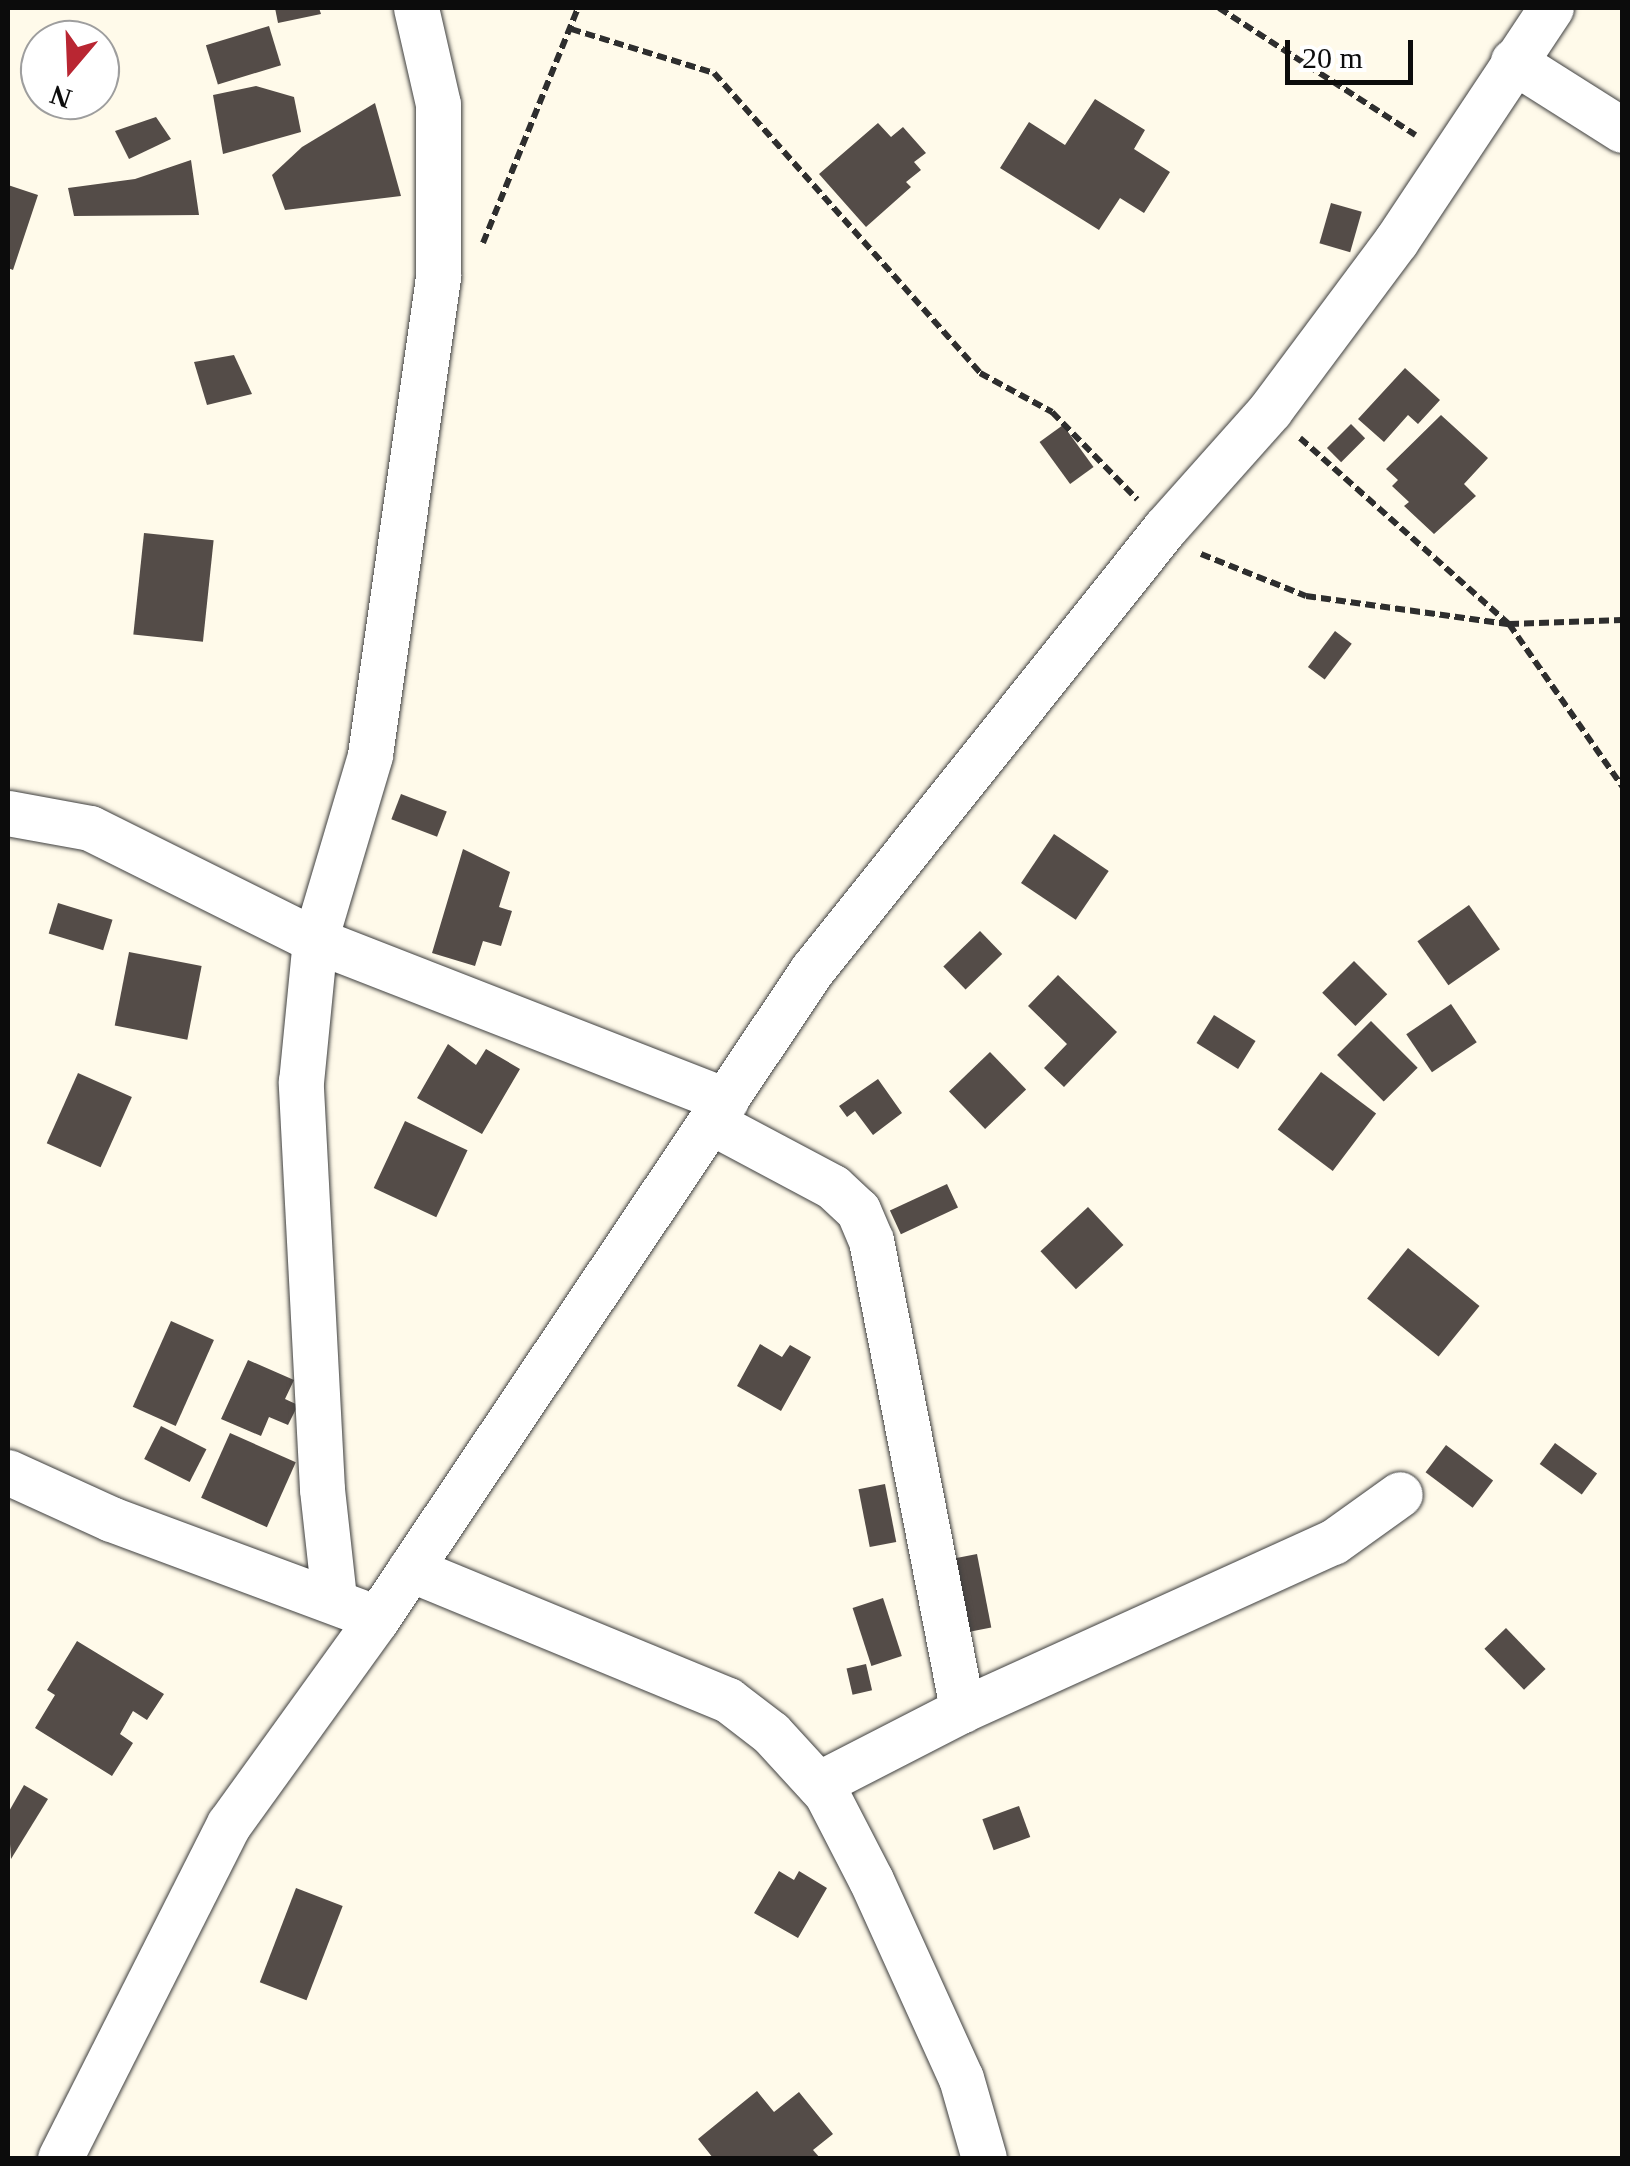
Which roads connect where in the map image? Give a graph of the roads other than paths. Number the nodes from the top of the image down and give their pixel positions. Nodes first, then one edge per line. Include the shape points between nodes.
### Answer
1 (416, 8) edge
2 (1550, 8) edge
3 (1513, 61) junction
4 (1622, 130) edge
5 (8, 812) edge
6 (315, 940) junction
7 (719, 1111) junction
8 (8, 1472) edge
9 (1400, 1494) dead end
10 (410, 1570) junction
11 (334, 1598) junction
12 (376, 1620) junction
13 (962, 1710) junction
14 (818, 1784) junction
15 (60, 2158) edge
16 (984, 2158) edge

1 - 6 street via 438,104 438,277 370,755
2 - 3 street
3 - 4 street
3 - 7 street via 1396,242 1270,410 1162,533 812,970
5 - 6 street via 90,828 150,852
6 - 7 street
6 - 11 street via 301,1082 322,1489
7 - 10 street
7 - 13 street via 833,1186 858,1210 870,1240
8 - 11 street via 112,1519
9 - 13 street via 1332,1542
10 - 12 street
10 - 14 street via 728,1700 772,1733
11 - 12 street
12 - 15 street via 229,1824
13 - 14 street
14 - 16 street via 871,1880 961,2078

